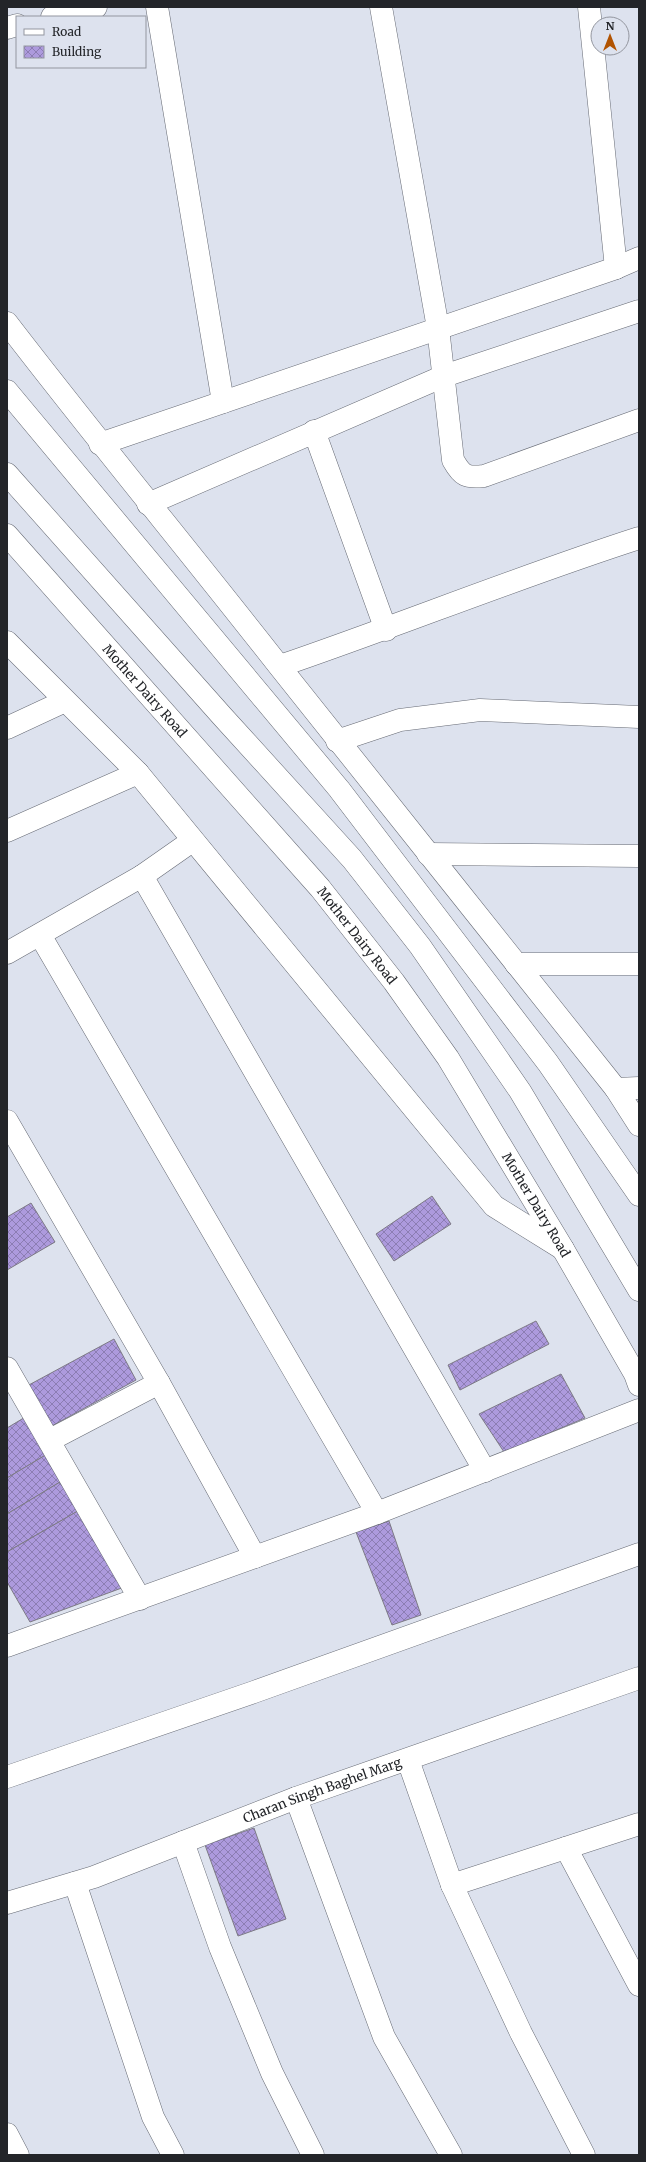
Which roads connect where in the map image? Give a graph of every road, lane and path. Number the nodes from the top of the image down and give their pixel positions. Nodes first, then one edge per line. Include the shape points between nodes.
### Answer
1 (96, 7) edge
2 (157, 7) edge
3 (381, 7) edge
4 (589, 7) edge
5 (56, 16) edge
6 (639, 258) edge
7 (616, 268) junction
8 (639, 311) edge
9 (7, 323) edge
10 (438, 328) junction
11 (444, 376) junction
12 (7, 391) edge
13 (223, 402) junction
14 (639, 420) edge
15 (314, 431) junction
16 (100, 444) junction
17 (7, 474) edge
18 (148, 504) junction
19 (7, 535) edge
20 (639, 538) edge
21 (386, 630) junction
22 (7, 642) edge
23 (280, 666) junction
24 (65, 701) junction
25 (639, 717) edge
26 (7, 728) edge
27 (337, 741) junction
28 (138, 773) junction
29 (7, 831) edge
30 (192, 841) junction
31 (428, 854) junction
32 (639, 856) edge
33 (142, 876) junction
34 (40, 934) junction
35 (7, 953) edge
36 (516, 964) junction
37 (639, 964) edge
38 (639, 1088) edge
39 (616, 1089) junction
40 (7, 1121) edge
41 (639, 1125) edge
42 (639, 1195) edge
43 (563, 1249) junction
44 (639, 1290) edge
45 (7, 1368) edge
46 (159, 1383) junction
47 (639, 1385) edge
48 (639, 1410) edge
49 (50, 1440) junction
50 (485, 1471) junction
51 (377, 1513) junction
52 (639, 1554) edge
53 (254, 1557) junction
54 (140, 1599) junction
55 (10, 1639) edge
56 (639, 1678) edge
57 (408, 1760) junction
58 (7, 1777) edge
59 (296, 1798) junction
60 (639, 1824) edge
61 (183, 1842) junction
62 (566, 1848) junction
63 (75, 1883) junction
64 (452, 1885) junction
65 (7, 1903) edge
66 (639, 1985) edge
67 (7, 2134) edge
68 (18, 2155) edge
69 (173, 2155) edge
70 (313, 2155) edge
71 (451, 2155) edge
72 (584, 2155) edge

1 - 5 street
2 - 13 street
3 - 10 street
4 - 7 street
6 - 7 street
7 - 10 street
8 - 11 street
9 - 16 street
10 - 11 street
10 - 13 street
11 - 14 street via 453,460 460,472 470,477 484,476
11 - 15 street
12 - 42 street via 339,789 548,1063
13 - 16 street
15 - 18 street
15 - 21 street
16 - 18 street
17 - 44 street via 352,859 420,946 506,1071
18 - 23 street
19 - 43 street, Mother Dairy Road via 320,888 394,982 448,1058
20 - 21 street via 575,559
21 - 23 street
22 - 24 street
23 - 27 street
24 - 26 street
24 - 28 street
25 - 27 street via 480,710 400,720
27 - 31 street
28 - 29 street
28 - 30 street
30 - 33 street
30 - 43 street via 494,1206
31 - 32 street
31 - 36 street
33 - 34 street
33 - 50 street
34 - 35 street
34 - 51 street
36 - 37 street
36 - 39 street
38 - 39 street
39 - 41 street
40 - 46 street
43 - 47 street, Mother Dairy Road
45 - 49 street
46 - 49 street
46 - 53 street
48 - 50 street
49 - 54 street
50 - 51 street
51 - 53 street
52 - 58 street via 254,1692
53 - 54 street
54 - 55 street
56 - 57 street, Charan Singh Baghel Marg
57 - 59 street, Charan Singh Baghel Marg
57 - 64 street
59 - 61 street, Charan Singh Baghel Marg
59 - 71 street via 384,2037
60 - 62 street
61 - 63 street, Charan Singh Baghel Marg
61 - 70 street via 223,1954 272,2073
62 - 64 street
62 - 66 street
63 - 65 street, Charan Singh Baghel Marg
63 - 69 street via 153,2117
64 - 72 street via 520,2033
67 - 68 street

